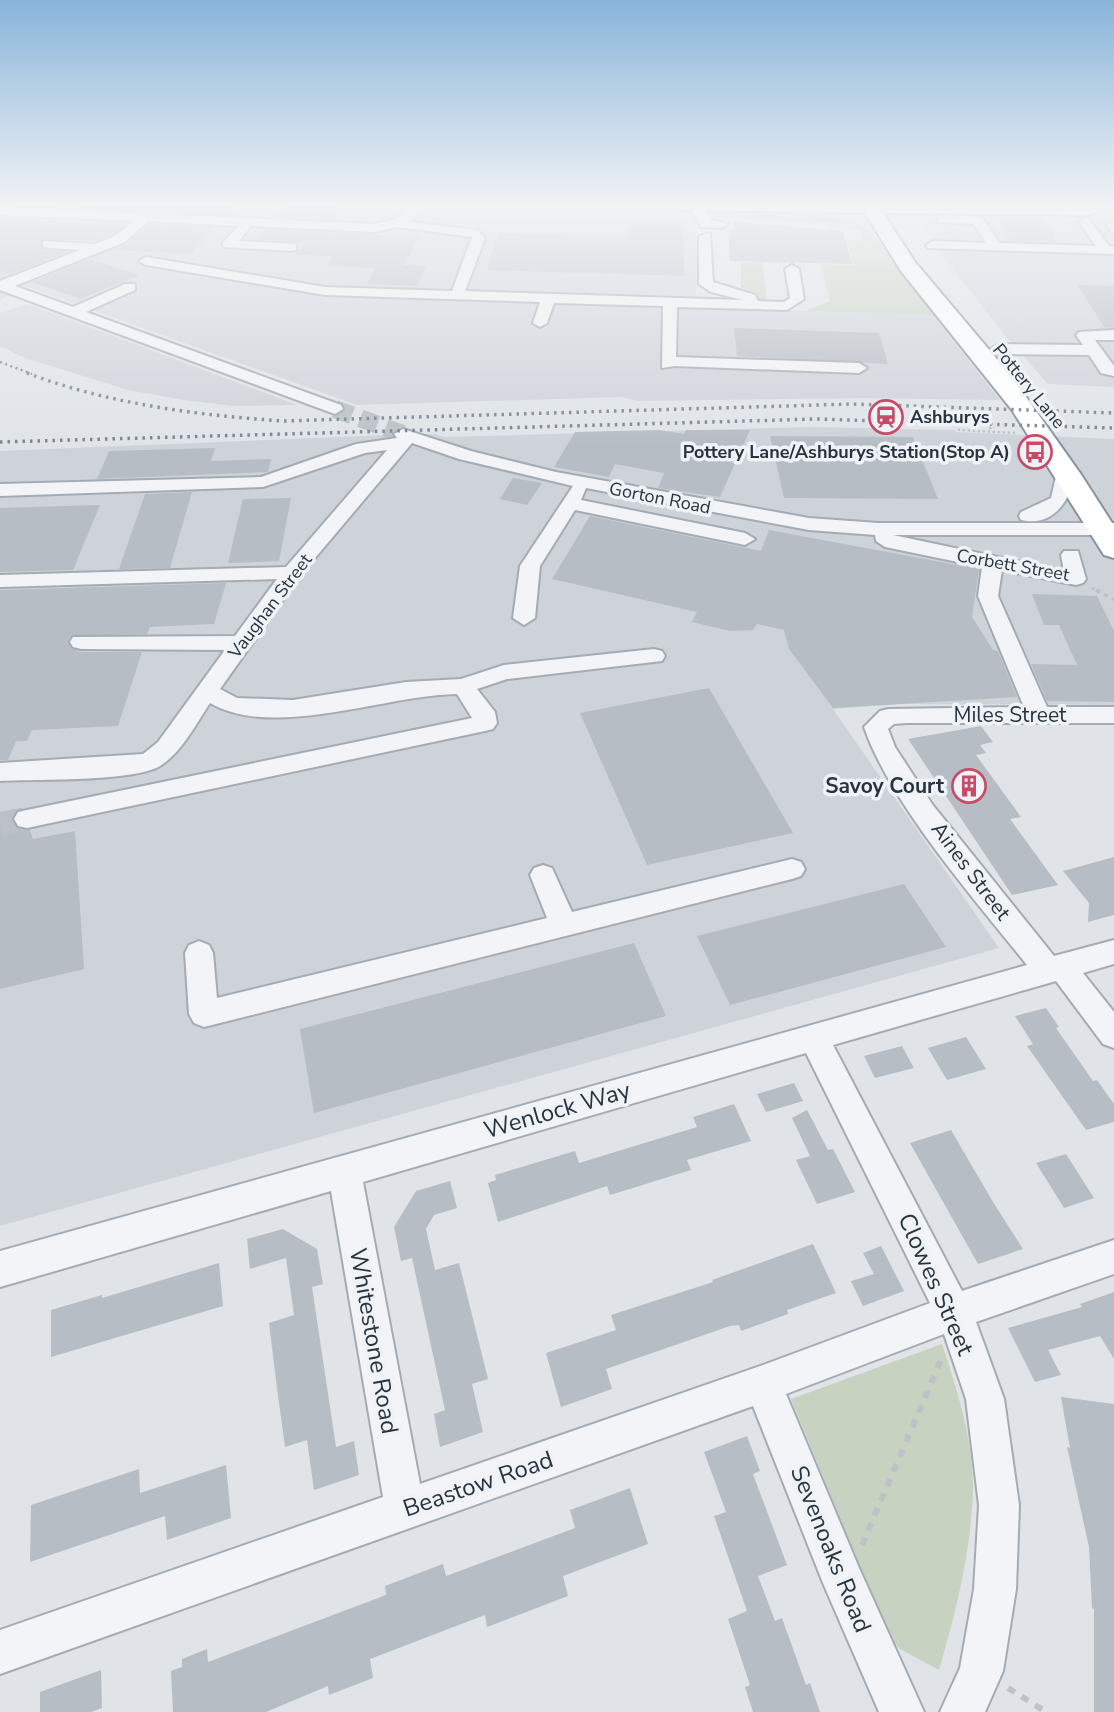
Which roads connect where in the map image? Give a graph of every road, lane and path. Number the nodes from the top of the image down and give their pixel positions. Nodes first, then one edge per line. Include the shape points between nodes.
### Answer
1 (289, 285) edge
2 (461, 285) edge
3 (546, 285) edge
4 (707, 285) edge
5 (795, 285) edge
6 (935, 285) edge
7 (947, 285) edge
8 (1, 286) edge
9 (130, 287) dead end
10 (457, 295) junction
11 (30, 296) junction
12 (545, 299) junction
13 (670, 303) junction
14 (7, 304) dead end
15 (751, 305) junction
16 (74, 312) junction
17 (540, 323) dead end
18 (1114, 335) edge
19 (999, 349) junction
20 (1094, 350) junction
21 (668, 363) joint
22 (859, 368) dead end
23 (1114, 371) edge
24 (335, 409) tunnel mouth
25 (985, 414) dead end
26 (1061, 423) dead end
27 (957, 424) dead end
28 (989, 428) dead end
29 (1020, 433) dead end
30 (404, 437) junction
31 (1066, 472) junction
32 (582, 483) junction
33 (0, 490) edge
34 (569, 503) junction
35 (1028, 516) junction
36 (1107, 527) edge
37 (878, 529) junction
38 (922, 529) junction
39 (745, 539) dead end
40 (929, 550) junction
41 (1071, 555) dead end
42 (993, 563) junction
43 (292, 573) junction
44 (0, 580) edge
45 (524, 618) dead end
46 (80, 642) dead end
47 (242, 643) junction
48 (654, 656) dead end
49 (463, 686) junction
50 (207, 692) junction
51 (907, 715) joint
52 (1039, 715) junction
53 (1114, 715) edge
54 (0, 772) edge
55 (27, 819) tunnel mouth
56 (792, 869) dead end
57 (543, 875) dead end
58 (564, 925) junction
59 (1114, 952) edge
60 (199, 954) dead end
61 (1055, 968) junction
62 (1114, 1035) edge
63 (813, 1037) junction
64 (344, 1171) junction
65 (1114, 1257) edge
66 (0, 1269) edge
67 (954, 1312) junction
68 (944, 1352) dead end
69 (763, 1384) junction
70 (405, 1510) junction
71 (857, 1556) dead end
72 (0, 1651) edge
73 (1007, 1688) dead end
74 (902, 1712) edge
75 (962, 1712) edge
76 (1046, 1712) edge

1 - 10 street via 325,291
2 - 10 street
3 - 12 street
4 - 15 street via 737,291 750,298
5 - 15 street via 797,299 787,306
6 - 31 highway, Pottery Lane
7 - 19 highway, Pottery Lane
8 - 11 street
9 - 16 street
10 - 12 street
11 - 14 street
11 - 16 street
12 - 13 street
12 - 17 street
13 - 15 street
13 - 21 street
16 - 24 street
18 - 20 street via 1084,335
19 - 20 street
19 - 26 highway, Pottery Lane
20 - 23 street via 1107,370
21 - 22 street
25 - 28 path, bridge via 994,428
27 - 29 path via 959,430
30 - 32 street, Gorton Road
30 - 33 street via 263,482
30 - 43 street, Vaughan Street
31 - 35 street via 1063,497 1052,508
31 - 36 highway, Pottery Lane
32 - 34 street
32 - 37 street, Gorton Road via 809,524
34 - 39 street
34 - 45 street via 530,566
35 - 36 street, Gorton Road
35 - 38 street, Gorton Road
36 - 38 street, Gorton Road
37 - 38 street, Gorton Road
37 - 40 street, Corbett Street via 892,543
38 - 40 street, Corbett Street
40 - 42 street, Corbett Street
41 - 42 street, Corbett Street via 1076,579
42 - 52 street via 988,596
43 - 44 street
43 - 47 street, Vaughan Street
46 - 47 street
47 - 50 street, Vaughan Street
48 - 49 street via 504,671
49 - 50 street via 429,684 294,709 234,706
49 - 55 street via 483,712 485,723
50 - 54 street, Vaughan Street via 166,748 149,761
51 - 52 street, Miles Street
51 - 61 street, Aines Street via 888,717 876,727 884,752 970,872
52 - 53 street, Miles Street
56 - 58 street
57 - 58 street
58 - 60 street via 204,1014
59 - 61 street, Wenlock Way
61 - 62 street
61 - 63 street, Wenlock Way
63 - 64 street, Wenlock Way
63 - 67 street, Clowes Street
64 - 66 street, Wenlock Way
64 - 70 street, Whitestone Road
65 - 67 street, Beastow Road
67 - 69 street, Beastow Road
67 - 75 street, Clowes Street via 985,1399 999,1505 995,1589 981,1671
68 - 71 path
69 - 70 street, Beastow Road
69 - 74 street, Sevenoaks Road
70 - 72 street, Beastow Road
73 - 76 path

